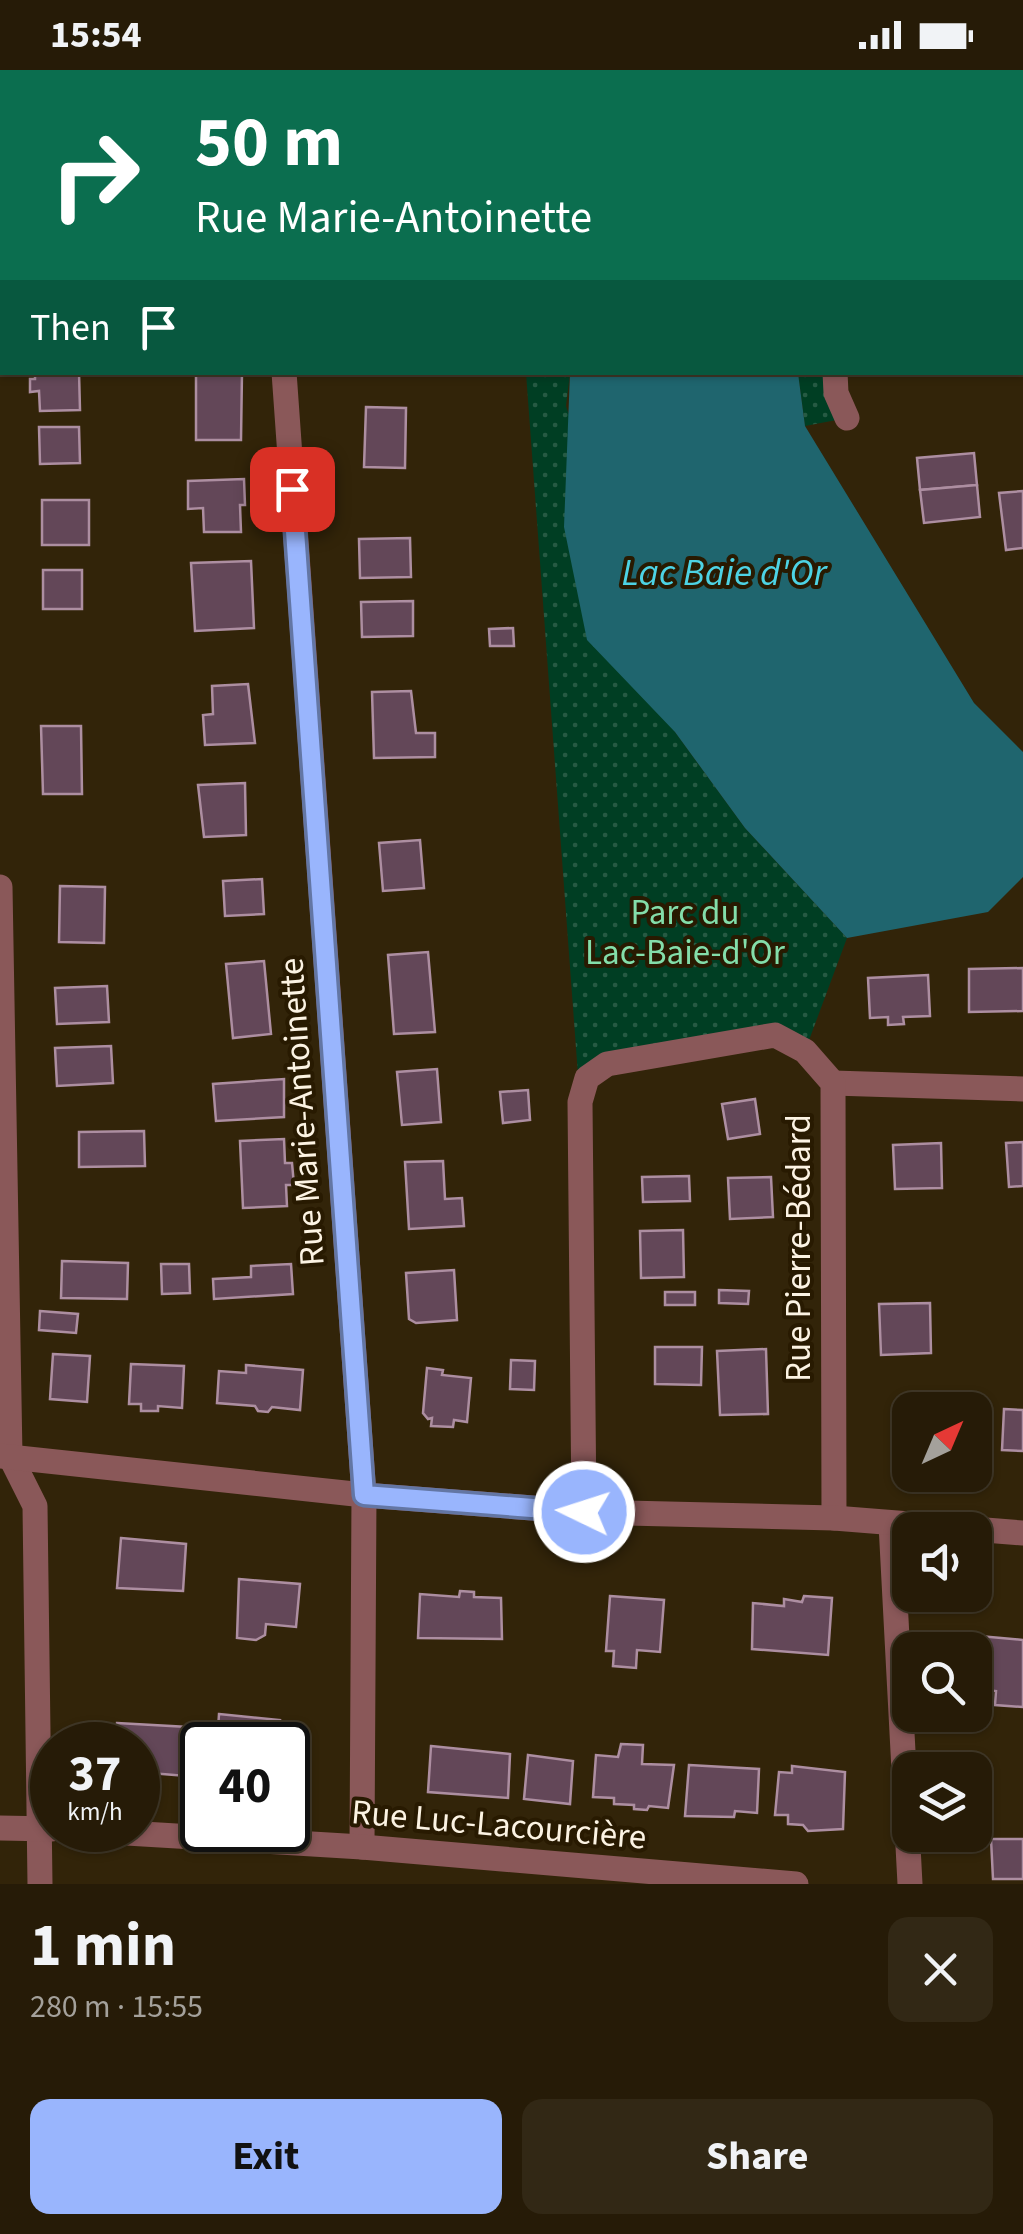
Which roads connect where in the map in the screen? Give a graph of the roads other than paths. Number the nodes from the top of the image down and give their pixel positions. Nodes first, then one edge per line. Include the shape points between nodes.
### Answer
1 (284, 375) edge
2 (835, 375) edge
3 (847, 418) dead end
4 (0, 887) edge
5 (833, 1083) junction
6 (1023, 1089) edge
7 (5, 1456) edge
8 (364, 1495) junction
9 (584, 1512) junction
10 (834, 1518) junction
11 (891, 1524) junction
12 (1023, 1532) edge
13 (42, 1722) edge
14 (0, 1828) edge
15 (30, 1828) edge
16 (160, 1835) edge
17 (362, 1847) junction
18 (43, 1852) edge
19 (40, 1884) edge
20 (796, 1884) edge
21 (910, 1884) edge

1 - 8 street, Rue Marie-Antoinette
2 - 3 street
4 - 7 street
5 - 6 street
5 - 9 street, Rue Pierre-Bédard via 805,1051 775,1035 607,1064 587,1078 580,1102
5 - 10 street, Rue Pierre-Bédard
7 - 8 street
7 - 13 street via 35,1506
8 - 9 street
8 - 17 street, Rue Marie-Antoinette
9 - 10 street
10 - 11 street
11 - 12 street
11 - 21 street
14 - 15 street
16 - 17 street, Rue Luc-Lacourcière
17 - 20 street, Rue Luc-Lacourcière
18 - 19 street

